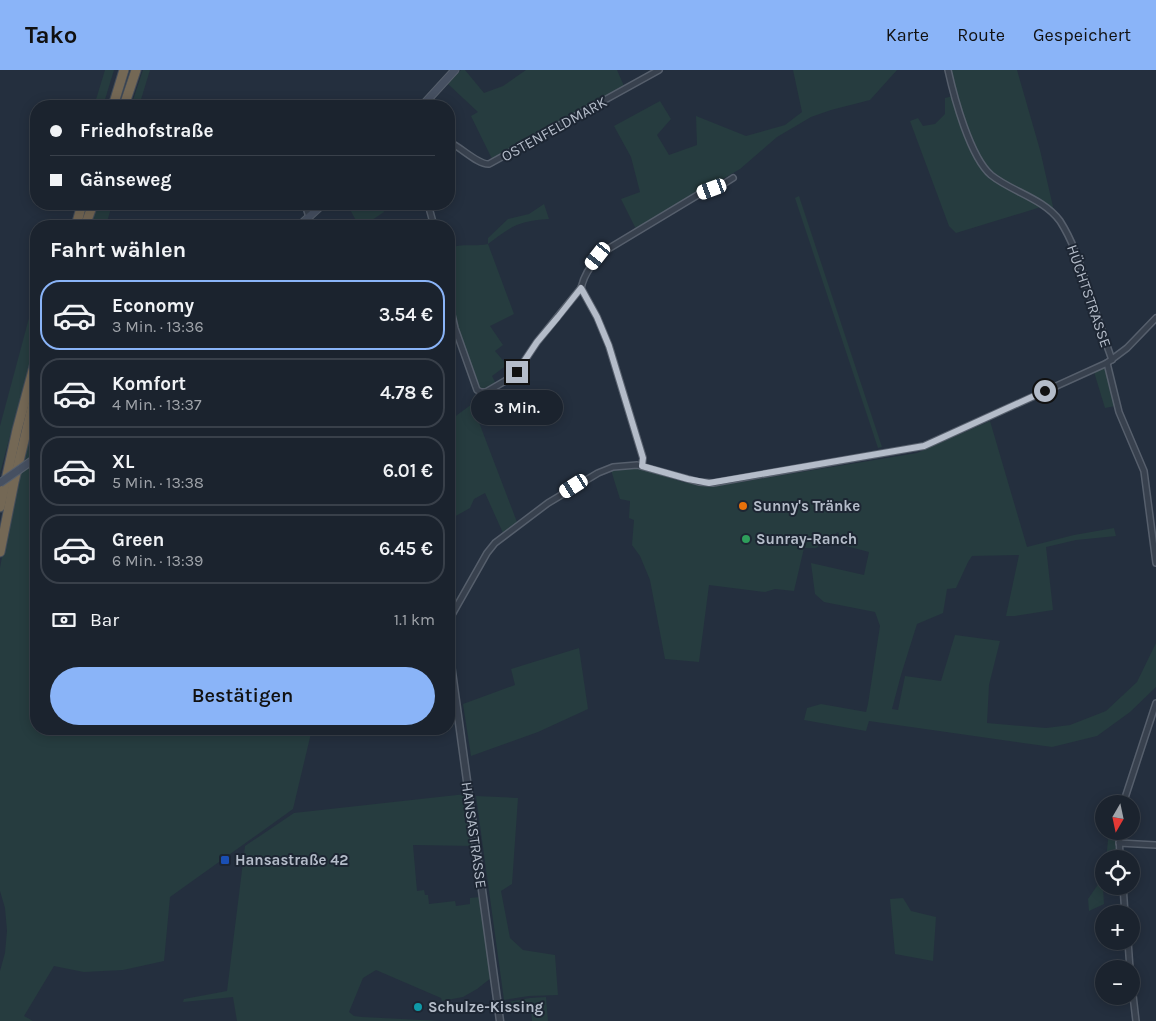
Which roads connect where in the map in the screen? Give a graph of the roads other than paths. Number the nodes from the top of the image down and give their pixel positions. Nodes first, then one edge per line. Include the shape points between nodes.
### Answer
1 (124, 70) edge
2 (136, 70) edge
3 (455, 70) edge
4 (659, 70) edge
5 (948, 70) edge
6 (115, 100) edge
7 (126, 100) edge
8 (428, 100) edge
9 (455, 145) edge
10 (733, 178) dead end
11 (307, 210) edge
12 (317, 210) edge
13 (309, 217) junction
14 (306, 220) edge
15 (581, 288) junction
16 (1156, 318) edge
17 (455, 328) edge
18 (1109, 362) junction
19 (30, 381) edge
20 (30, 416) edge
21 (30, 462) edge
22 (642, 466) junction
23 (0, 483) edge
24 (0, 507) edge
25 (0, 552) edge
26 (1156, 563) edge
27 (455, 610) edge
28 (455, 694) edge
29 (1156, 703) edge
30 (1126, 795) edge
31 (1119, 840) edge
32 (1119, 844) junction
33 (1156, 845) edge
34 (1119, 850) edge
35 (1134, 1005) edge
36 (500, 1021) edge
37 (1136, 1021) edge

1 - 6 highway
2 - 7 highway
3 - 8 main road
4 - 9 street, OSTENFELDMARK via 490,164 484,164
5 - 18 street, HÜCHTSTRASSE via 968,136 985,169 1049,209 1060,221 1077,257
10 - 15 street via 701,193 598,256 583,278
11 - 13 street
12 - 13 main road
13 - 14 main road
15 - 17 street via 517,372 486,392 477,390
15 - 22 street via 609,346 643,458
16 - 18 street
18 - 22 street via 935,442 906,450 713,483 693,481
18 - 26 street, HÜCHTSTRASSE via 1119,412 1144,472
19 - 24 highway
20 - 25 highway
21 - 23 main road, bridge
22 - 27 street via 619,466 598,472 501,538 487,554
28 - 36 street, HANSASTRASSE
29 - 30 street
31 - 32 street
32 - 33 street
32 - 34 street
35 - 37 street

